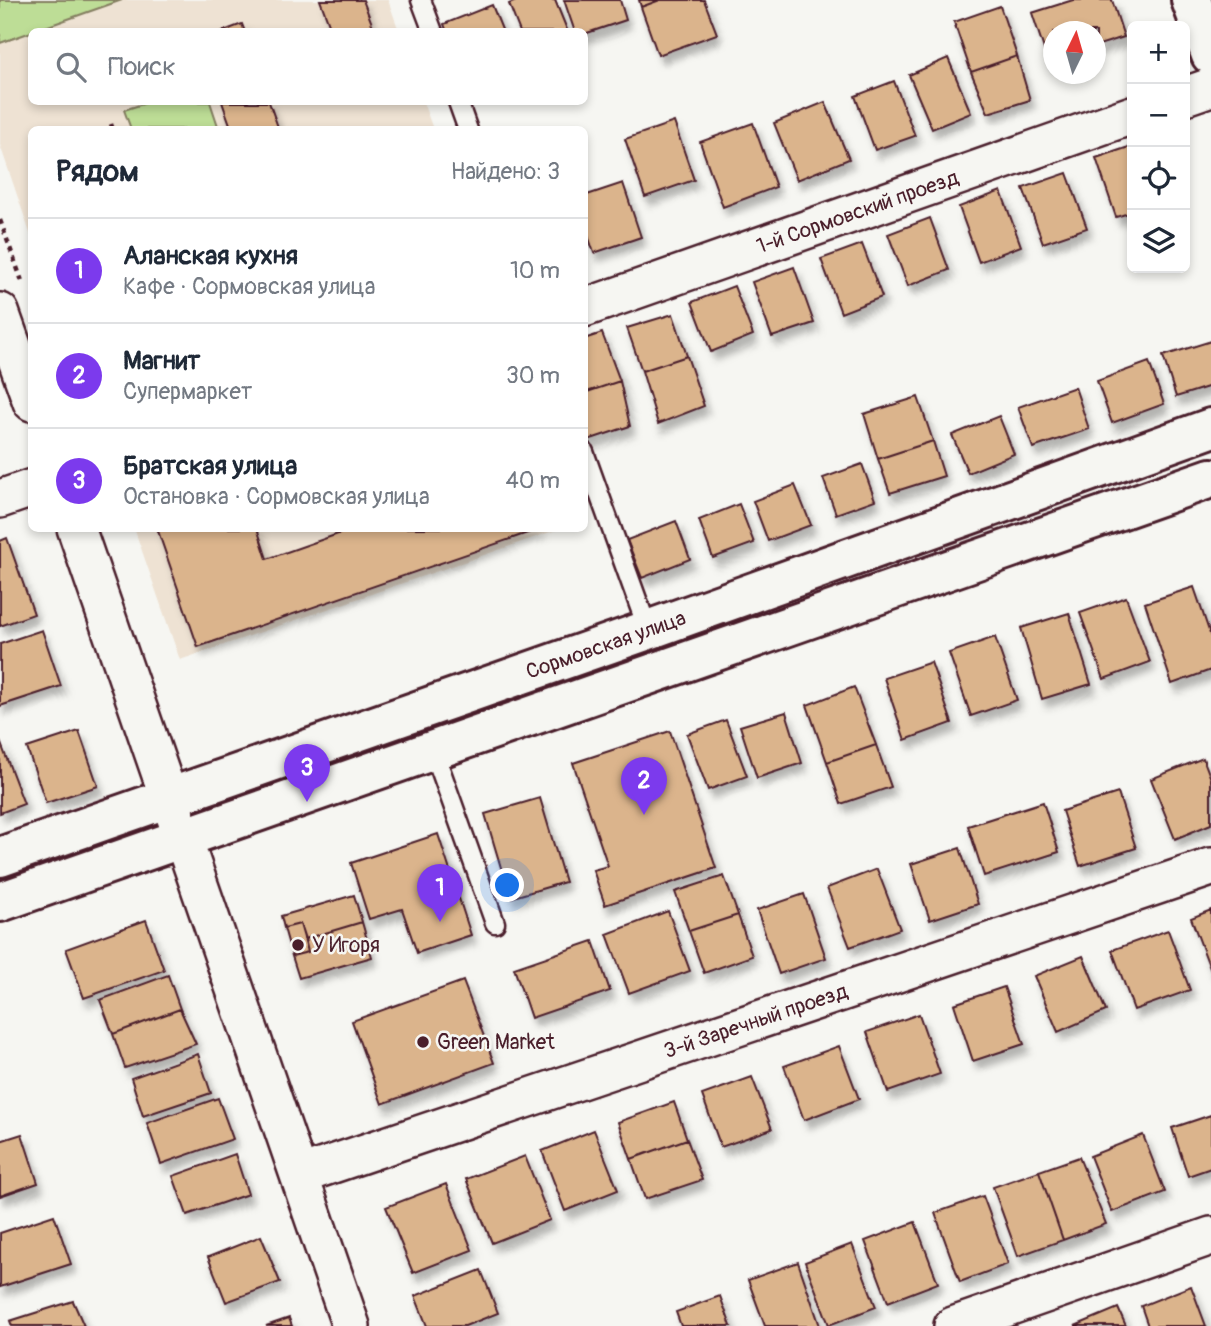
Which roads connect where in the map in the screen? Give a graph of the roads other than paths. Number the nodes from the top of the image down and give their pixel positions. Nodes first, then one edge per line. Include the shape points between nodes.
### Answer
1 (421, 0) edge
2 (1191, 0) edge
3 (432, 28) edge
4 (1211, 55) edge
5 (1211, 87) edge
6 (1190, 94) edge
7 (459, 105) edge
8 (1127, 117) edge
9 (467, 126) edge
10 (588, 306) edge
11 (0, 312) edge
12 (28, 391) edge
13 (1211, 428) edge
14 (588, 463) edge
15 (1211, 478) edge
16 (28, 489) edge
17 (0, 499) edge
18 (77, 532) edge
19 (648, 630) junction
20 (433, 749) junction
21 (167, 798) junction
22 (181, 837) junction
23 (0, 857) edge
24 (1211, 867) edge
25 (0, 901) edge
26 (495, 923) dead end
27 (300, 1175) junction
28 (1211, 1236) edge
29 (351, 1326) edge
30 (953, 1326) edge

1 - 3 lane
2 - 4 main road
5 - 6 street
7 - 9 lane
8 - 10 street, 1-й Сормовский проезд
11 - 12 street
13 - 19 main road, Сормовская улица
14 - 19 lane
15 - 20 main road, Сормовская улица
16 - 17 street
18 - 21 street
19 - 21 main road, Сормовская улица
20 - 22 main road, Сормовская улица
20 - 26 lane
21 - 22 street
21 - 23 main road, Сормовская улица
22 - 25 main road, Сормовская улица
22 - 27 street
24 - 27 street, 3-й Заречный проезд
27 - 29 street
28 - 30 street

